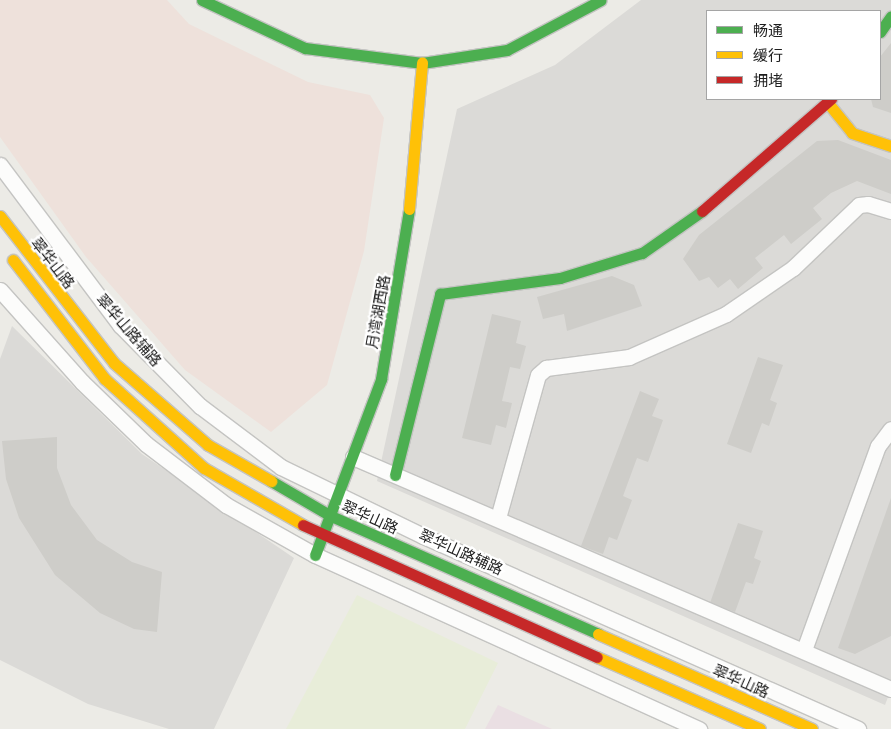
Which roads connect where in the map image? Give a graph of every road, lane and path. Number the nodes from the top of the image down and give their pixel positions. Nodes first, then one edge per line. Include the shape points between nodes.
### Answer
1 (202, 0) edge
2 (601, 0) edge
3 (891, 16) edge
4 (881, 31) edge
5 (422, 63) junction
6 (830, 101) edge
7 (891, 146) edge
8 (0, 165) edge
9 (891, 211) edge
10 (0, 216) edge
11 (6, 249) dead end
12 (0, 290) edge
13 (891, 429) edge
14 (353, 457) junction
15 (395, 475) junction
16 (339, 495) junction
17 (331, 516) junction
18 (498, 518) junction
19 (324, 537) junction
20 (315, 555) junction
21 (804, 650) junction
22 (891, 689) edge
23 (699, 729) edge
24 (760, 729) edge
25 (812, 729) edge
26 (858, 729) edge

1 - 5 main road via 305,48
2 - 5 main road via 507,50
3 - 4 main road
5 - 14 main road, 月湾湖西路 via 416,153 404,248 381,379
6 - 7 main road via 852,133
6 - 15 main road via 697,216 642,253 560,278 440,294
8 - 16 street, 翠华山路辅路 via 120,325 200,406 281,467
9 - 18 street via 859,204 793,268 726,314 629,357 546,368 538,375
10 - 17 main road, 翠华山路 via 114,363 208,445
11 - 19 main road, 翠华山路 via 105,379 204,468
12 - 20 street via 82,382 146,444 226,505
13 - 21 street via 878,446
14 - 15 street
14 - 16 main road, 月湾湖西路
15 - 18 street
16 - 17 main road, 月湾湖西路
16 - 26 street, 翠华山路辅路
17 - 19 main road, 月湾湖西路
17 - 25 main road, 翠华山路
18 - 21 street
19 - 20 main road, 月湾湖西路
19 - 24 main road, 翠华山路
20 - 23 street
21 - 22 street

